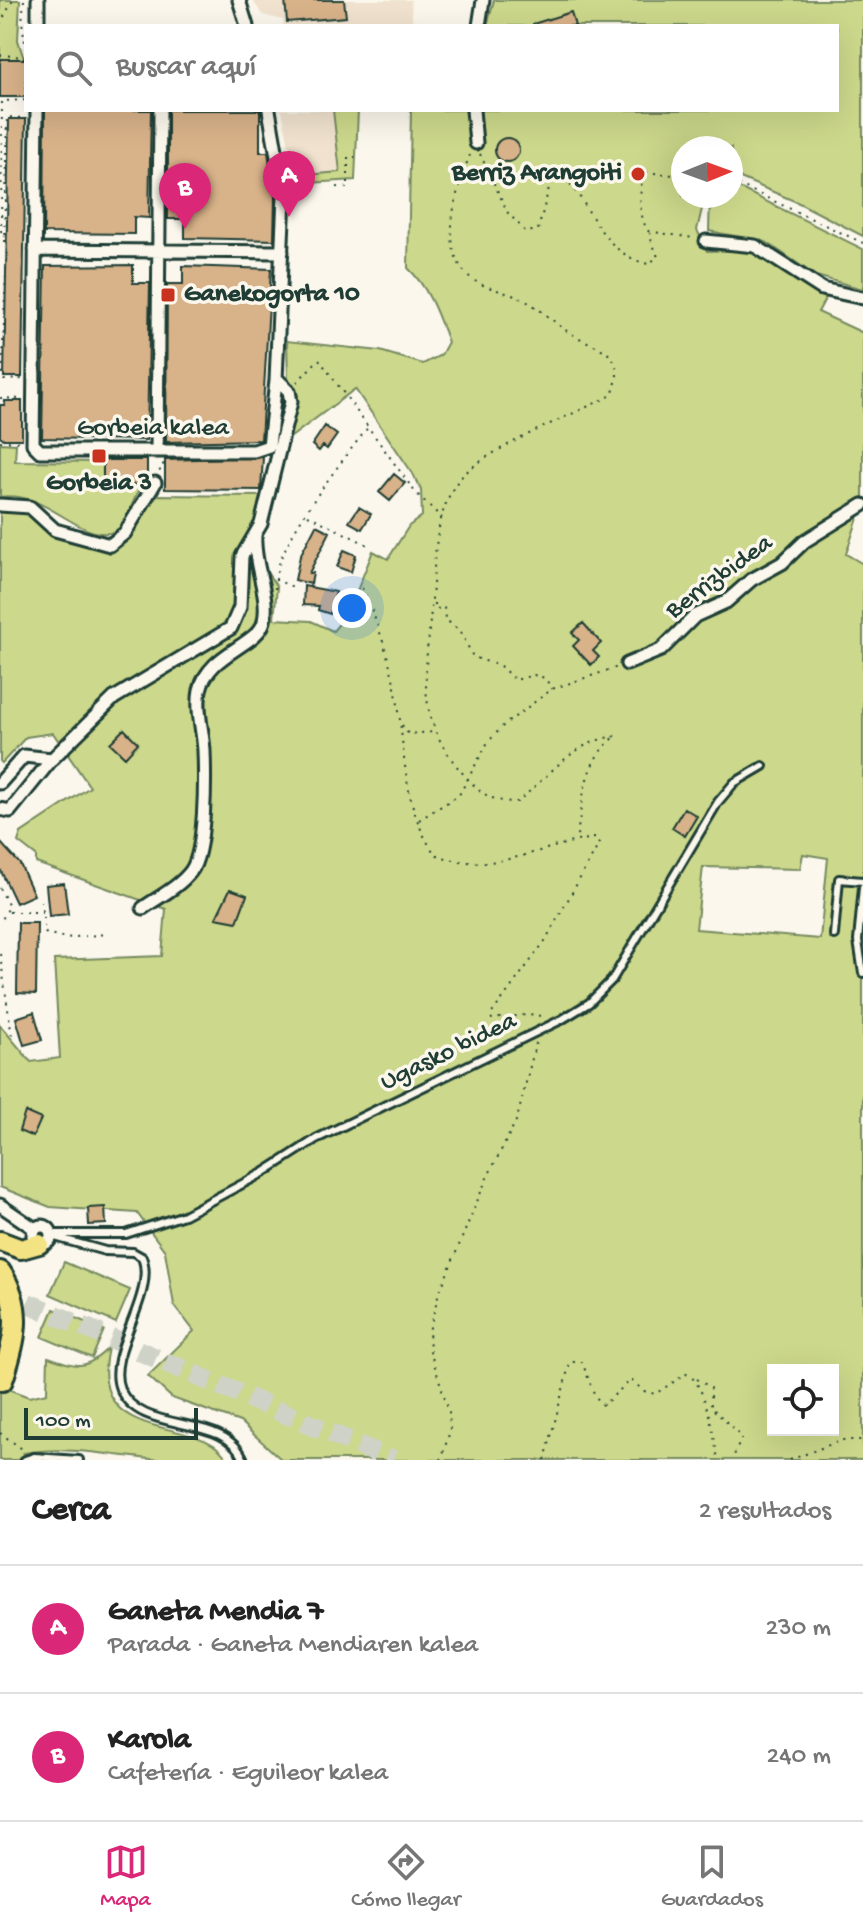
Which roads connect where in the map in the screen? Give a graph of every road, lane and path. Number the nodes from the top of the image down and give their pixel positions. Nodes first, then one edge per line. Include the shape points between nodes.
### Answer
1 (13, 0) edge
2 (24, 0) edge
3 (38, 0) edge
4 (239, 0) edge
5 (483, 0) edge
6 (0, 24) edge
7 (38, 24) edge
8 (246, 24) edge
9 (479, 24) edge
10 (24, 36) edge
11 (0, 55) edge
12 (24, 57) edge
13 (24, 100) edge
14 (1, 102) edge
15 (160, 112) edge
16 (269, 112) edge
17 (473, 112) edge
18 (33, 114) edge
19 (476, 143) junction
20 (355, 157) dead end
21 (671, 175) edge
22 (337, 187) dead end
23 (743, 187) edge
24 (651, 234) junction
25 (5, 236) junction
26 (706, 241) joint
27 (863, 243) edge
28 (35, 250) junction
29 (157, 250) junction
30 (282, 252) junction
31 (863, 298) edge
32 (1, 356) edge
33 (276, 378) junction
34 (24, 379) dead end
35 (289, 391) junction
36 (0, 398) edge
37 (24, 399) dead end
38 (370, 425) junction
39 (0, 441) edge
40 (23, 442) dead end
41 (154, 456) junction
42 (157, 480) joint
43 (0, 505) edge
44 (863, 505) edge
45 (306, 514) junction
46 (443, 518) junction
47 (255, 537) junction
48 (370, 546) dead end
49 (276, 580) junction
50 (293, 587) dead end
51 (362, 588) dead end
52 (275, 594) dead end
53 (432, 604) junction
54 (627, 664) joint
55 (552, 689) junction
56 (400, 725) junction
57 (435, 732) junction
58 (52, 759) junction
59 (763, 766) dead end
60 (470, 780) junction
61 (0, 783) edge
62 (0, 809) edge
63 (418, 820) junction
64 (576, 843) junction
65 (863, 881) edge
66 (863, 887) edge
67 (0, 888) edge
68 (41, 901) dead end
69 (143, 908) dead end
70 (42, 912) junction
71 (7, 913) junction
72 (0, 923) edge
73 (106, 934) dead end
74 (834, 935) dead end
75 (0, 954) edge
76 (863, 973) edge
77 (539, 1030) junction
78 (12, 1037) dead end
79 (0, 1205) edge
80 (44, 1236) junction
81 (0, 1241) edge
82 (0, 1272) edge
83 (693, 1376) junction
84 (2, 1380) dead end
85 (0, 1433) edge
86 (863, 1440) edge
87 (34, 1457) junction
88 (25, 1460) edge
89 (79, 1460) edge
90 (244, 1460) edge
91 (441, 1460) edge
92 (545, 1460) edge
93 (718, 1460) edge
94 (732, 1460) edge
95 (790, 1460) edge

1 - 6 path
2 - 10 path
3 - 7 street
4 - 8 street
5 - 9 street
11 - 12 path
13 - 14 path
14 - 25 path
15 - 29 street
16 - 30 street via 282,170
17 - 19 street
18 - 25 path via 7,117
18 - 28 street
19 - 24 path via 508,213 526,232 538,230 550,184 557,177 569,184 618,252 636,262 654,262 658,251
19 - 46 path via 452,230 453,250 462,268 475,281 524,300 568,332 607,351 617,365 618,379 612,395 499,452 459,479
20 - 22 path via 348,157 348,188
21 - 24 path via 644,172 643,220
23 - 27 path
24 - 26 path
25 - 32 path
26 - 31 street via 755,246 822,289
28 - 29 street
28 - 41 street, Gorbeia kalea via 33,444 40,451
29 - 30 street
29 - 41 street
30 - 33 street
32 - 34 path via 4,380
33 - 35 street
33 - 41 street, Gorbeia kalea via 266,448
35 - 38 path via 319,359
35 - 47 street via 291,402
36 - 37 path
38 - 45 path
38 - 46 path via 415,492
39 - 40 path
41 - 42 path via 163,460
42 - 43 street via 125,533 110,545 55,530 30,507
44 - 54 street, Berrizbidea via 805,541 726,602 695,616 661,650
45 - 48 path
45 - 49 path via 282,555
46 - 53 path via 432,568
47 - 58 street via 242,556 240,607 231,628 114,698
47 - 69 street via 264,622 260,632 215,664 201,687 204,781 197,860 181,882
49 - 50 path
49 - 52 path
51 - 56 path via 382,642
53 - 55 path via 444,607 445,619 461,632 473,657 500,666 515,680 545,678
53 - 57 path via 424,671
54 - 55 path
55 - 60 path via 488,742
56 - 57 path via 408,734
56 - 63 path via 402,767
57 - 60 path via 449,758
58 - 61 street via 24,756
58 - 62 street via 10,811
59 - 77 lane, Ugasko bidea via 734,783 718,802 612,980 589,1003
60 - 63 path via 459,795
60 - 64 path via 493,801 517,802 569,754 617,736 602,746 585,780
63 - 64 path via 435,854 474,863
64 - 77 path via 596,838 599,844 545,941 490,1016 541,1015
65 - 74 lane via 839,879
66 - 76 lane via 858,941
67 - 71 path via 8,900
68 - 70 path
70 - 71 path
70 - 73 path via 45,933 66,938
71 - 72 path
75 - 78 path
77 - 80 lane, Ugasko bidea via 316,1139 184,1215 126,1234
77 - 91 path via 517,1119 486,1180 429,1331 449,1411 450,1431
79 - 80 street
80 - 81 main road via 21,1249
80 - 90 lane via 142,1257 145,1275 119,1365 119,1387 150,1415 210,1432 231,1443
82 - 84 highway via 14,1301 17,1327
83 - 92 path via 686,1374 655,1394 631,1380 603,1405 582,1362 570,1362
83 - 93 path via 701,1387
83 - 94 path via 711,1388 711,1407 742,1437
85 - 87 path
86 - 95 path via 842,1440
87 - 88 lane
87 - 89 lane

